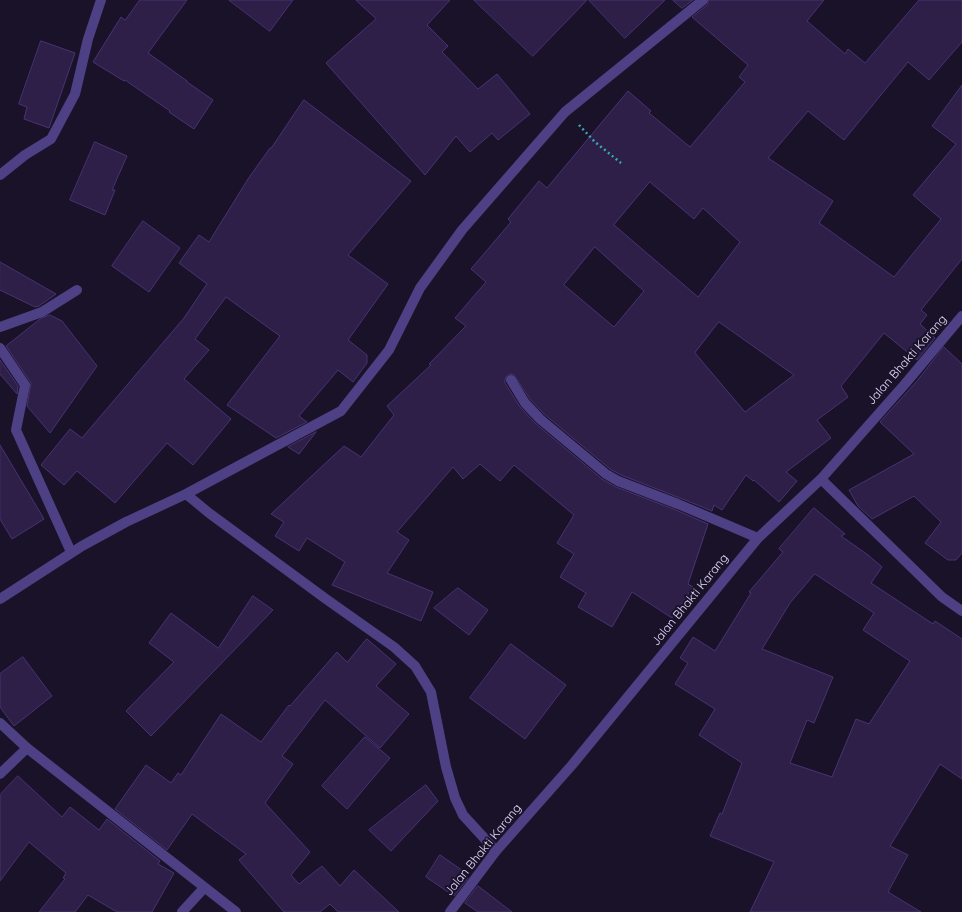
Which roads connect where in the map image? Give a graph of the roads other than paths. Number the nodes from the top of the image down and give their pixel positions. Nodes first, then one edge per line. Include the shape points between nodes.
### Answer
1 (100, 0) edge
2 (703, 0) edge
3 (0, 175) edge
4 (77, 290) dead end
5 (962, 316) edge
6 (0, 327) edge
7 (0, 348) edge
8 (511, 380) dead end
9 (821, 479) junction
10 (186, 494) junction
11 (758, 538) junction
12 (71, 552) junction
13 (0, 599) edge
14 (962, 611) edge
15 (0, 723) edge
16 (27, 748) junction
17 (0, 774) edge
18 (496, 851) junction
19 (204, 888) junction
20 (182, 912) edge
21 (236, 912) edge
22 (450, 912) edge

1 - 3 street via 75,94 51,139
2 - 10 street via 565,112 462,230 420,288 389,350 341,411
4 - 6 street via 42,312
5 - 9 street, Jalan Bhakti Karang
7 - 12 street via 25,385 16,430
8 - 11 street via 525,403 540,419 606,474
9 - 11 street, Jalan Bhakti Karang
9 - 14 street via 942,596
10 - 12 street via 126,522
10 - 18 street via 394,647 415,666 431,692 446,767 457,804 463,815
11 - 18 street, Jalan Bhakti Karang via 577,759
12 - 13 street
15 - 16 street
16 - 17 street
16 - 19 street
18 - 22 street, Jalan Bhakti Karang
19 - 20 street
19 - 21 street

